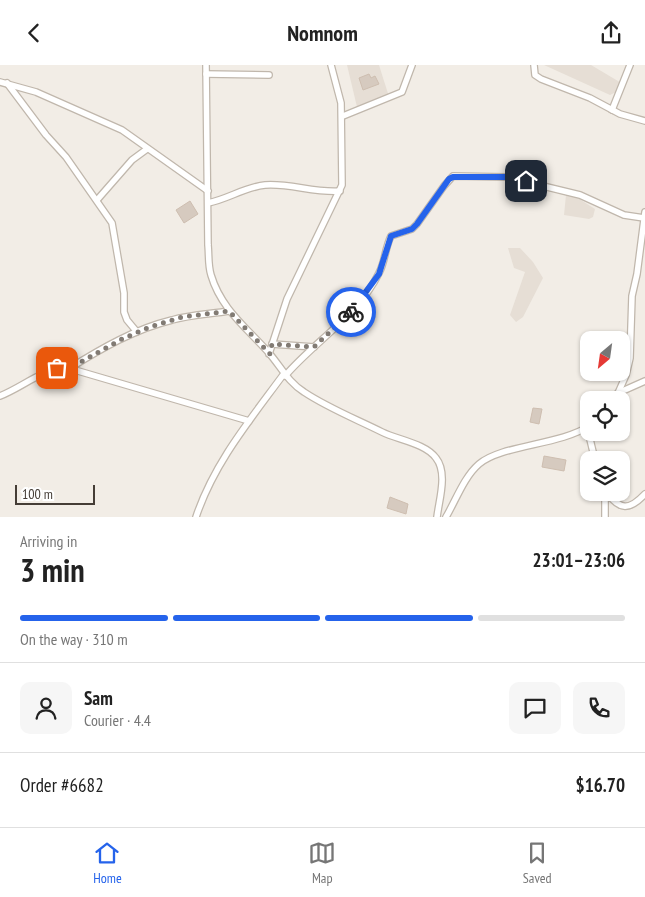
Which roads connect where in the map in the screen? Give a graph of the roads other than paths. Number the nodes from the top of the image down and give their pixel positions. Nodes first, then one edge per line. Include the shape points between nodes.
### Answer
1 (206, 65) edge
2 (331, 65) edge
3 (412, 65) edge
4 (534, 65) edge
5 (630, 65) edge
6 (206, 74) junction
7 (269, 75) dead end
8 (3, 83) edge
9 (612, 111) junction
10 (343, 116) junction
11 (645, 121) edge
12 (147, 149) junction
13 (208, 191) junction
14 (340, 191) junction
15 (97, 201) junction
16 (208, 203) junction
17 (644, 218) edge
18 (645, 268) edge
19 (637, 269) junction
20 (229, 311) junction
21 (137, 332) junction
22 (272, 344) junction
23 (314, 347) junction
24 (270, 354) junction
25 (70, 368) junction
26 (284, 376) junction
27 (645, 381) edge
28 (619, 391) edge
29 (622, 391) edge
30 (0, 397) edge
31 (249, 421) junction
32 (580, 430) edge
33 (645, 494) edge
34 (605, 501) edge
35 (613, 501) edge
36 (196, 517) edge
37 (437, 517) edge
38 (446, 517) edge
39 (604, 517) edge

1 - 6 street
2 - 10 street
3 - 10 street via 402,92
4 - 9 street via 540,79 590,98
5 - 9 street
6 - 7 street
6 - 13 street
8 - 12 street via 36,92 122,131
8 - 15 street via 66,157
9 - 11 street
10 - 14 street
12 - 13 street
12 - 15 street via 132,160
13 - 16 street
14 - 16 street via 265,185
14 - 22 street via 294,285
15 - 21 street via 112,223 124,293 124,312
16 - 20 street via 211,274
17 - 19 street
17 - 23 street via 624,215 580,195 506,177 453,177 412,229 391,236 374,281 347,317
18 - 19 street
19 - 28 street via 630,317 630,358
20 - 21 street via 176,319
20 - 24 street
21 - 25 street
22 - 23 street
22 - 24 street
23 - 26 street
24 - 26 street
25 - 30 street via 45,372
25 - 31 street
26 - 31 street
26 - 37 street via 303,392 326,404 429,451 441,469
27 - 29 street
31 - 36 street via 208,485
32 - 38 street via 483,461 466,481
33 - 35 street via 627,507
34 - 39 street

